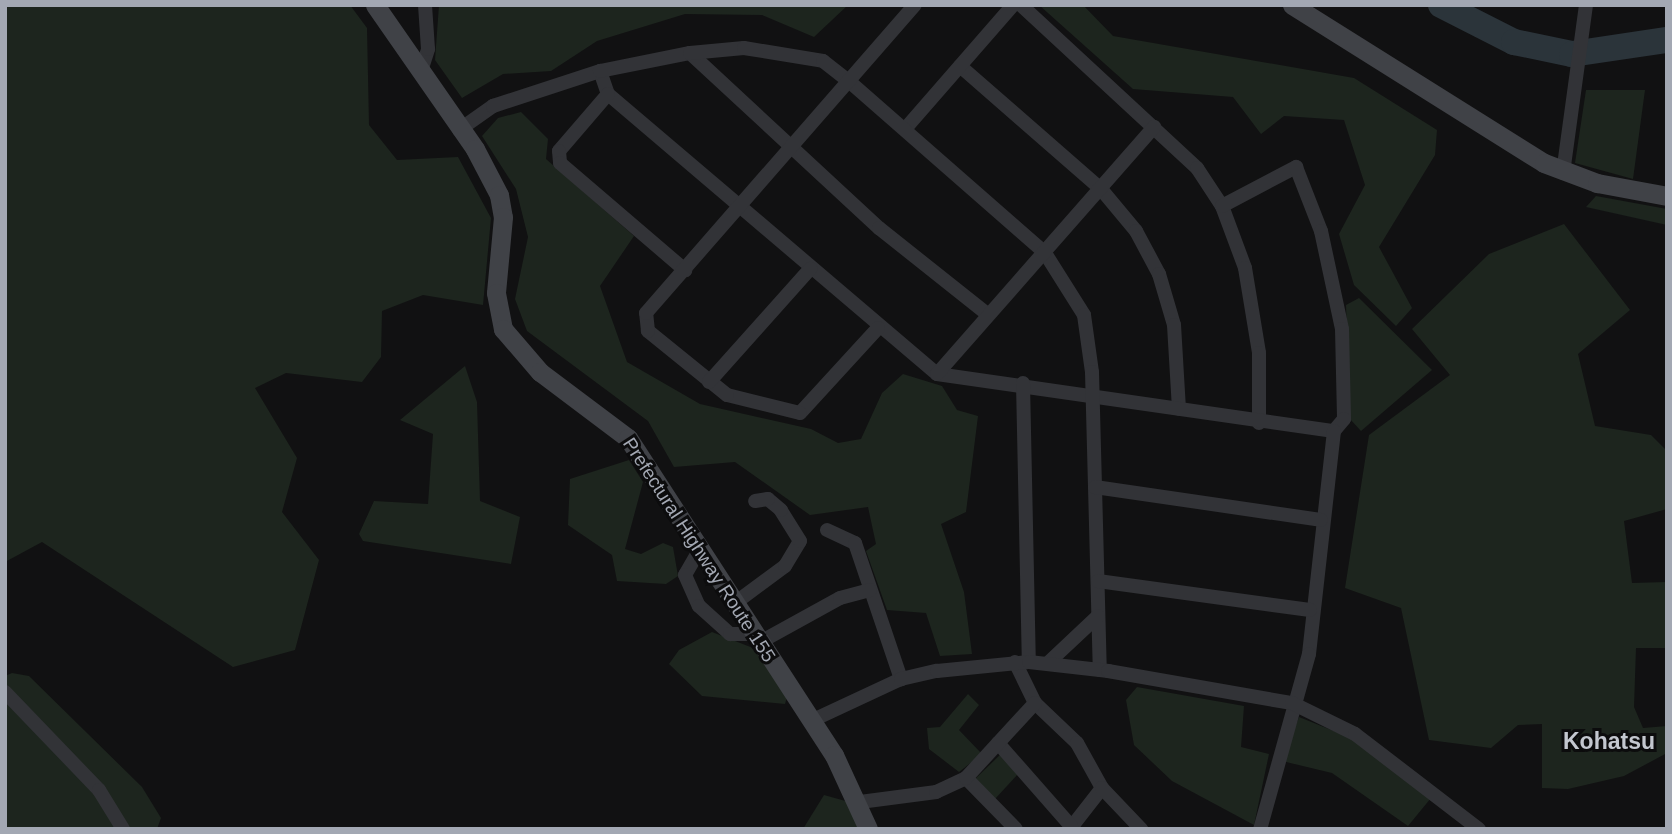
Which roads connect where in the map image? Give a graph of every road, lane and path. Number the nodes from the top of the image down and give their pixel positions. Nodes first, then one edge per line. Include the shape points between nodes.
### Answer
1 (375, 5) edge
2 (425, 5) edge
3 (915, 5) edge
4 (1013, 5) edge
5 (1021, 5) edge
6 (1292, 5) edge
7 (1586, 5) edge
8 (690, 53) junction
9 (960, 66) junction
10 (421, 71) junction
11 (600, 71) junction
12 (851, 83) junction
13 (608, 94) junction
14 (1154, 127) junction
15 (905, 129) junction
16 (459, 130) junction
17 (794, 148) junction
18 (1563, 173) junction
19 (1101, 189) junction
20 (1667, 196) edge
21 (1222, 206) junction
22 (740, 209) junction
23 (1045, 253) junction
24 (810, 269) junction
25 (685, 270) junction
26 (986, 313) junction
27 (878, 328) junction
28 (937, 374) junction
29 (709, 382) junction
30 (1023, 383) junction
31 (1090, 393) junction
32 (1179, 409) junction
33 (1259, 423) junction
34 (1334, 431) junction
35 (1095, 487) junction
36 (755, 501) dead end
37 (1321, 520) junction
38 (827, 530) dead end
39 (700, 548) junction
40 (1098, 580) junction
41 (870, 590) junction
42 (735, 603) junction
43 (1310, 610) junction
44 (1098, 616) junction
45 (758, 638) junction
46 (1022, 662) junction
47 (1049, 662) junction
48 (1100, 670) junction
49 (901, 680) junction
50 (5, 692) edge
51 (1292, 703) junction
52 (1035, 704) junction
53 (813, 720) junction
54 (998, 743) junction
55 (966, 778) junction
56 (1102, 788) junction
57 (860, 802) junction
58 (1070, 827) edge
59 (123, 829) edge
60 (868, 829) edge
61 (1016, 829) edge
62 (1141, 829) edge
63 (1260, 829) edge
64 (1479, 829) edge

1 - 10 main road, Prefectural Highway Route 155
2 - 10 street via 428,49
3 - 12 street
4 - 9 street
5 - 14 street
6 - 18 main road
7 - 18 street
8 - 11 street
8 - 12 street via 744,47 823,61
8 - 17 street
9 - 15 street
9 - 19 street
10 - 16 main road, Prefectural Highway Route 155
11 - 13 street
11 - 16 street via 492,106
12 - 15 street
12 - 17 street
13 - 22 street
13 - 25 street via 558,151 560,163
14 - 19 street
14 - 21 street via 1197,168
15 - 23 street
16 - 39 main road, Prefectural Highway Route 155 via 502,206 496,293 503,329 540,372 628,438
17 - 22 street
17 - 26 street via 879,228
18 - 20 main road
19 - 23 street
19 - 32 street via 1136,231 1159,274 1174,325
21 - 33 street via 1245,268 1259,353
21 - 34 street via 1296,167 1339,296 1343,419
22 - 24 street
22 - 25 street
23 - 26 street
23 - 31 street via 1084,315
24 - 27 street
24 - 29 street
25 - 29 street via 646,313 648,331
26 - 28 street
27 - 28 street
27 - 29 street via 800,413 727,395
28 - 30 street
30 - 31 street
30 - 46 street
31 - 32 street
31 - 35 street
32 - 33 street
33 - 34 street
34 - 37 street
35 - 37 street
35 - 40 street
36 - 42 street via 768,499 781,510 800,541 785,566
37 - 43 street
38 - 41 street via 852,538
39 - 42 main road, Prefectural Highway Route 155
39 - 45 street via 685,575 699,606 730,634
40 - 43 street
40 - 44 street
41 - 45 street via 840,598
41 - 49 street
42 - 45 main road, Prefectural Highway Route 155
43 - 51 street via 1309,654
44 - 47 street
44 - 48 street
45 - 53 main road, Prefectural Highway Route 155
46 - 47 street
46 - 49 street
46 - 52 street
47 - 48 street
48 - 51 street
49 - 53 street
50 - 59 street via 100,790
51 - 63 street
51 - 64 street via 1355,734
52 - 54 street
52 - 56 street via 1077,743
53 - 57 main road, Prefectural Highway Route 155
54 - 55 street
54 - 58 street
55 - 57 street via 936,792
55 - 61 street
56 - 58 street
56 - 62 street
57 - 60 main road, Prefectural Highway Route 155

